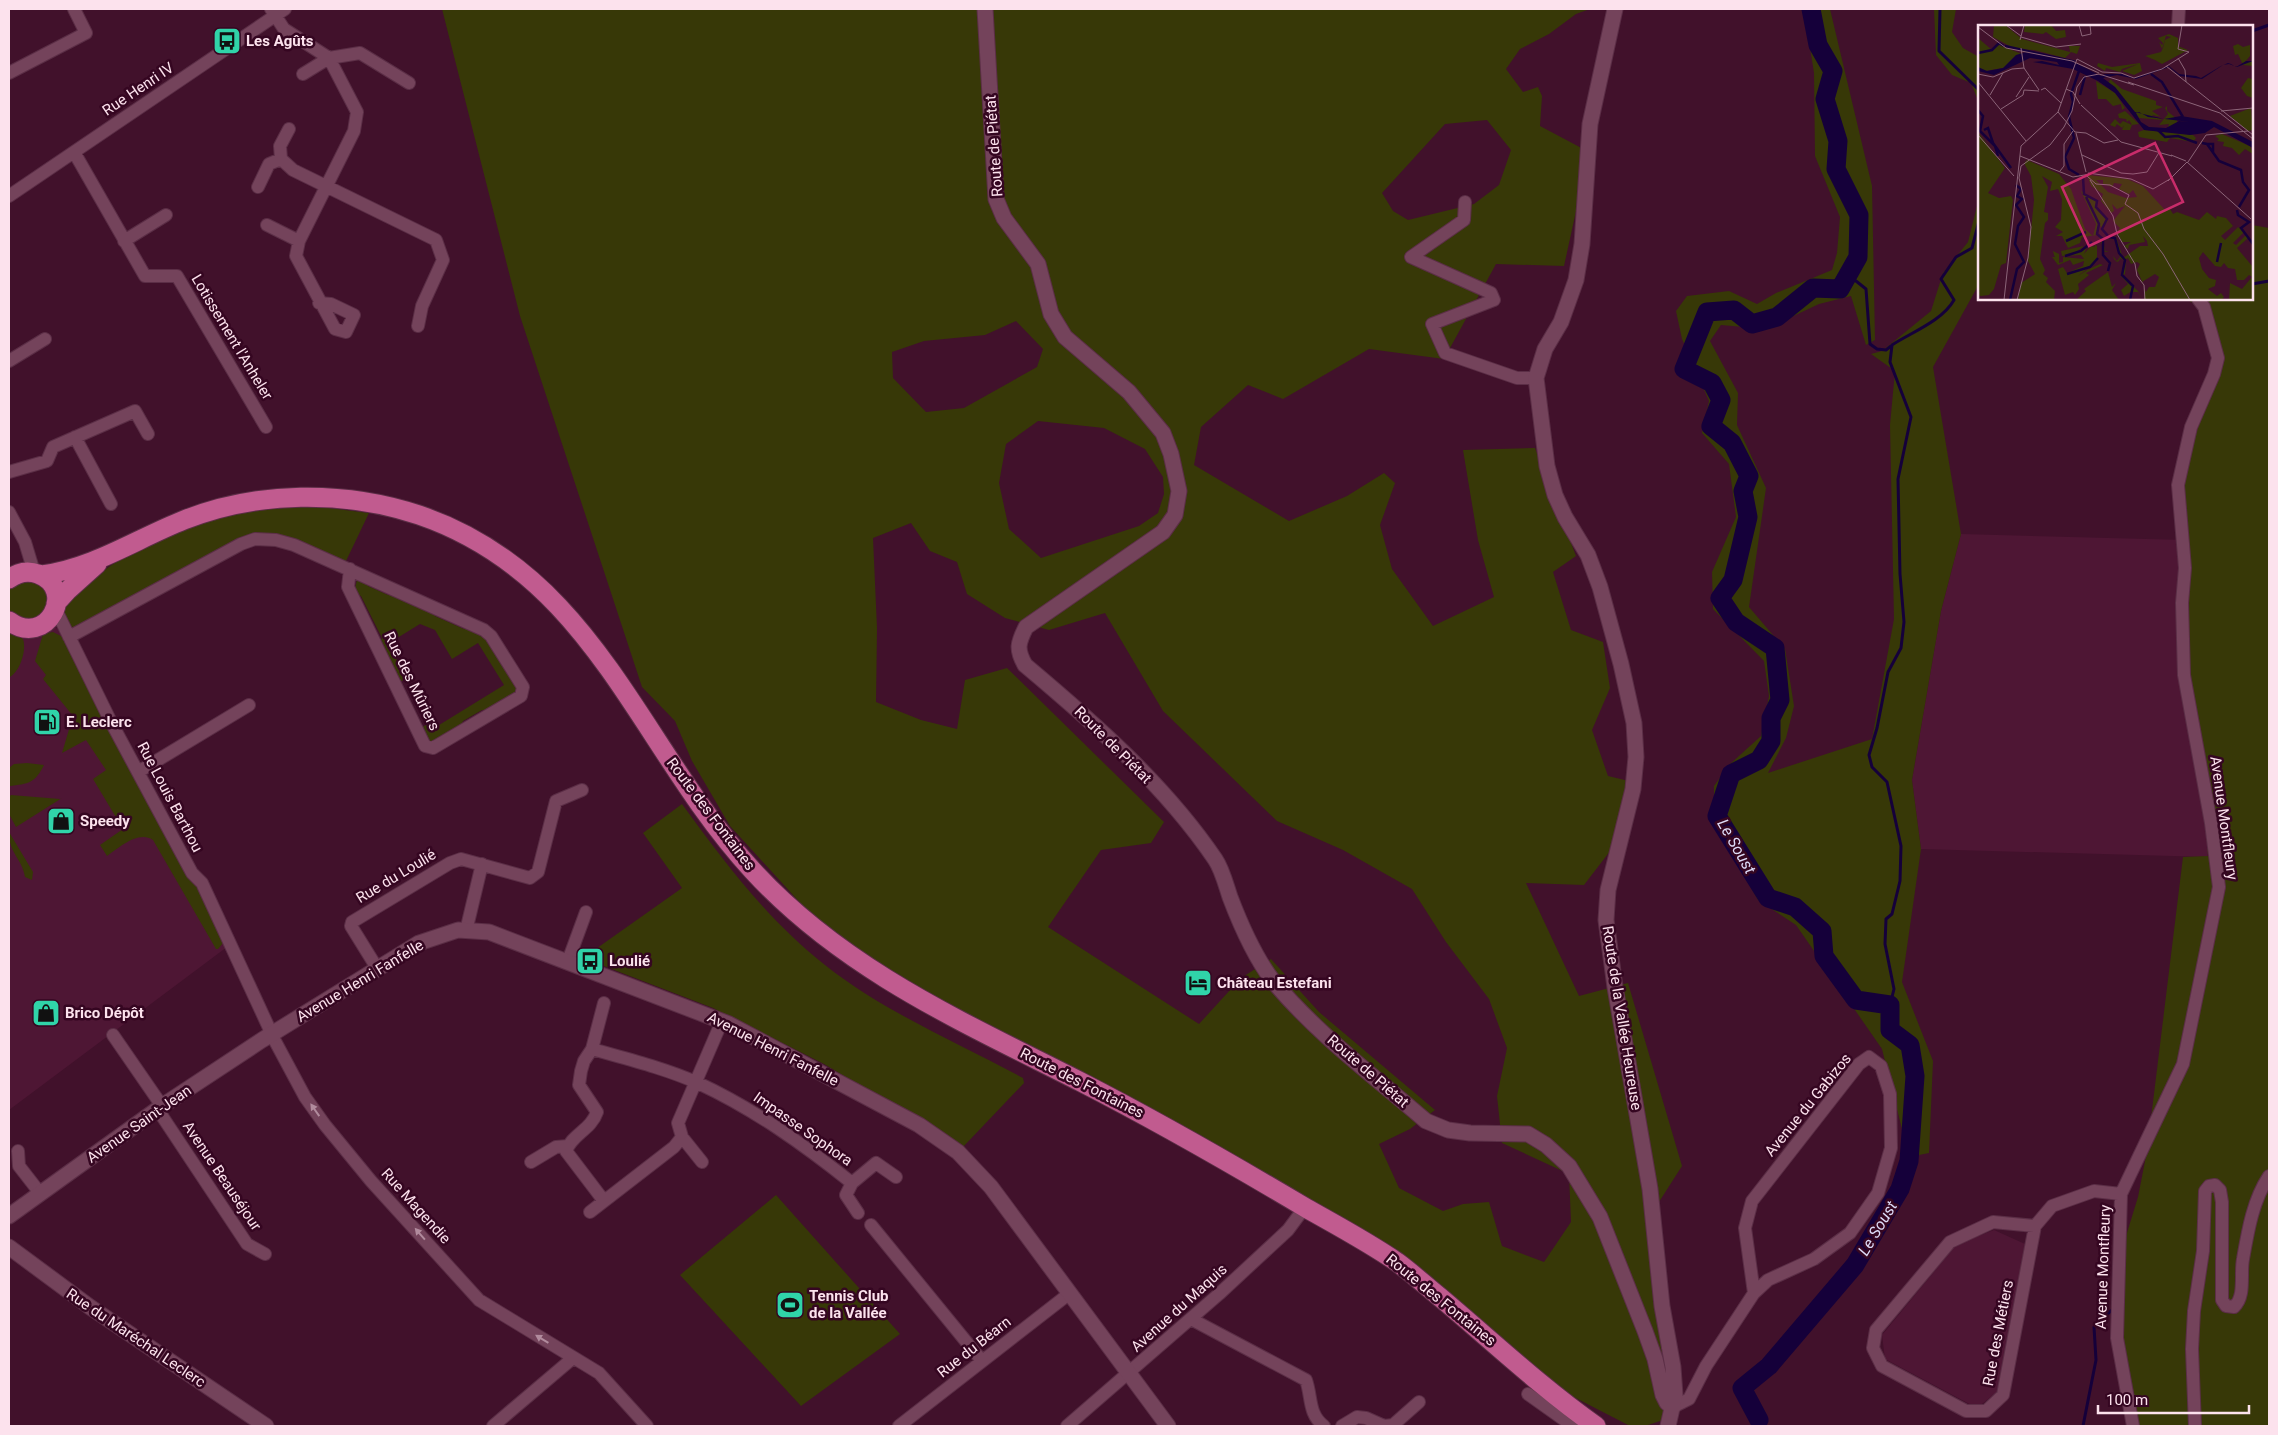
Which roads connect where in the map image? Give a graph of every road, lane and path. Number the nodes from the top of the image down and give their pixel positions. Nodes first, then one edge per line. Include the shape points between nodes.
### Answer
1 (74, 9) edge
2 (285, 9) edge
3 (985, 9) edge
4 (1615, 9) edge
5 (2179, 9) edge
6 (273, 13) edge
7 (2178, 25) edge
8 (329, 58) junction
9 (9, 73) edge
10 (303, 74) dead end
11 (409, 83) dead end
12 (289, 129) dead end
13 (74, 152) junction
14 (281, 159) junction
15 (326, 184) junction
16 (258, 187) dead end
17 (9, 196) edge
18 (1465, 202) dead end
19 (166, 215) dead end
20 (267, 225) dead end
21 (124, 241) junction
22 (299, 241) junction
23 (2199, 300) edge
24 (319, 303) dead end
25 (418, 326) dead end
26 (44, 339) dead end
27 (9, 361) edge
28 (1536, 378) junction
29 (266, 427) dead end
30 (148, 434) dead end
31 (75, 437) junction
32 (9, 472) edge
33 (111, 504) dead end
34 (9, 512) edge
35 (24, 542) junction
36 (101, 560) junction
37 (350, 569) junction
38 (38, 574) junction
39 (12, 577) edge
40 (56, 606) junction
41 (11, 624) edge
42 (42, 625) junction
43 (69, 637) junction
44 (248, 705) dead end
45 (138, 772) junction
46 (582, 790) dead end
47 (482, 864) junction
48 (586, 912) dead end
49 (466, 931) junction
50 (230, 944) joint
51 (568, 961) junction
52 (378, 968) junction
53 (604, 1003) dead end
54 (722, 1021) junction
55 (272, 1034) junction
56 (113, 1035) dead end
57 (592, 1049) junction
58 (696, 1083) junction
59 (160, 1108) junction
60 (682, 1138) junction
61 (568, 1146) junction
62 (18, 1151) dead end
63 (531, 1162) dead end
64 (702, 1162) dead end
65 (2269, 1176) edge
66 (896, 1177) dead end
67 (852, 1182) junction
68 (40, 1193) junction
69 (2121, 1194) junction
70 (604, 1201) junction
71 (1305, 1207) junction
72 (590, 1212) dead end
73 (858, 1213) dead end
74 (9, 1216) edge
75 (871, 1225) dead end
76 (2035, 1226) junction
77 (9, 1247) edge
78 (265, 1254) dead end
79 (1070, 1292) junction
80 (1754, 1293) junction
81 (1191, 1319) junction
82 (573, 1358) junction
83 (982, 1361) junction
84 (1129, 1374) junction
85 (1528, 1394) dead end
86 (1419, 1402) dead end
87 (1673, 1406) junction
88 (1584, 1423) edge
89 (266, 1426) edge
90 (493, 1426) edge
91 (648, 1426) edge
92 (899, 1426) edge
93 (1067, 1426) edge
94 (1168, 1426) edge
95 (1324, 1426) edge
96 (1342, 1426) edge
97 (1602, 1426) edge
98 (1668, 1426) edge
99 (2133, 1426) edge
100 (2195, 1426) edge

1 - 9 street via 86,33
2 - 6 street, Rue Henri IV
3 - 87 street, Route de Piétat via 996,199 1004,218 1038,264 1051,314 1065,337 1129,392 1163,433 1179,491 1176,515 1163,532 1026,628 1018,643 1018,654 1025,665 1095,723 1146,776 1217,860 1249,942 1272,979 1303,1014 1426,1121 1463,1132 1528,1134 1569,1166 1600,1217 1655,1359 1663,1395
4 - 28 street, Route de la Vallée Heureuse via 1590,124 1582,244 1576,280 1561,322 1545,349
5 - 7 street
6 - 8 street via 284,29
6 - 13 street, Rue Henri IV
8 - 10 street
8 - 11 street via 360,53
8 - 15 street via 357,112 354,131
12 - 14 street via 280,146
13 - 17 street, Rue Henri IV
13 - 21 street, Lotissement l'Anheler
14 - 15 street via 293,170
14 - 16 street via 269,164
15 - 22 street
15 - 25 street via 436,240 443,260 422,306
18 - 28 street via 1464,220 1411,257 1491,293 1494,300 1432,324 1445,354 1517,378
19 - 21 street
20 - 22 street
21 - 29 street, Lotissement l'Anheler via 145,276 177,276
22 - 24 street via 296,256
23 - 69 street, Avenue Montfleury via 2204,306 2218,358 2190,426 2178,485 2185,568 2182,603 2184,675 2211,823 2219,887 2183,1064
26 - 27 street
28 - 87 street, Route de la Vallée Heureuse via 1555,495 1588,555 1600,587 1634,723 1636,757 1633,789 1608,890 1606,920 1655,1218 1662,1306 1673,1367
30 - 31 street via 135,411
31 - 32 street via 53,447 47,461
31 - 33 street
34 - 35 street
35 - 38 street
35 - 39 street via 21,561
36 - 38 main road via 57,573
36 - 40 main road via 67,591
36 - 71 main road, Route des Fontaines via 186,519 252,502 327,498 388,507 443,524 470,537 520,570 566,612 708,815 750,868 788,907 826,939 908,994 1161,1123
37 - 37 street, Rue des Mûriers via 484,630 523,687 521,696 433,748 425,746 348,587
37 - 43 street, Rue des Mûriers via 294,545 255,539 240,544
38 - 39 main road
38 - 40 main road via 54,587
40 - 42 main road via 49,620
40 - 43 street, Rue Louis Barthou
41 - 42 main road via 27,628
42 - 43 street via 61,630
43 - 45 street, Rue Louis Barthou
44 - 45 street
45 - 50 street, Rue Louis Barthou via 192,873 202,883
46 - 47 street, Rue du Loulié via 556,801 535,876 530,878
47 - 49 street
47 - 52 street, Rue du Loulié via 461,859 450,863 352,922 351,926
48 - 51 street
49 - 51 street, Avenue Henri Fanfelle via 489,932
49 - 52 street, Avenue Henri Fanfelle via 425,940
50 - 55 street, Rue Magendie
51 - 54 street, Avenue Henri Fanfelle
52 - 55 street, Avenue Henri Fanfelle
53 - 57 street
54 - 58 street
54 - 79 street, Avenue Henri Fanfelle via 920,1125 958,1152 991,1187
55 - 59 street, Avenue Saint-Jean
82 -> 55 street, Rue Magendie via 497,1312 463,1284 325,1125
56 - 59 street, Avenue Beauséjour
57 - 58 street, Impasse Sophora
57 - 61 street via 584,1061 579,1085 597,1112 593,1123
58 - 60 street via 678,1122
58 - 67 street, Impasse Sophora via 754,1112
59 - 68 street, Avenue Saint-Jean
59 - 78 street, Avenue Beauséjour via 247,1244
60 - 64 street
60 - 70 street
61 - 63 street via 556,1147
61 - 70 street via 566,1151
62 - 68 street via 19,1166
65 - 100 street via 2255,1204 2242,1262 2239,1302 2234,1307 2226,1306 2222,1300 2220,1190 2215,1185 2205,1191 2203,1251 2192,1350
66 - 67 street via 876,1163
67 - 73 street, Impasse Sophora via 846,1196
68 - 74 street, Avenue Saint-Jean
69 - 76 street, Rue des Métiers via 2094,1191 2052,1206
69 - 99 street, Avenue Montfleury via 2117,1338
70 - 72 street
71 - 81 street, Avenue du Maquis via 1288,1230
71 - 88 main road, Route des Fontaines via 1398,1263
75 - 83 street
76 - 76 street, Rue des Métiers via 1992,1222 1950,1242 1876,1330 1873,1348 1882,1366 1966,1410 1986,1411 2003,1395
77 - 89 street, Rue du Maréchal Leclerc via 90,1307
79 - 83 street, Rue du Béarn
79 - 84 street, Avenue Henri Fanfelle
80 - 80 street, Avenue du Gabizos via 1745,1228 1752,1201 1859,1064 1869,1057 1880,1066 1890,1094 1892,1148 1878,1193 1850,1234 1814,1259 1768,1280
80 - 87 street, Avenue du Gabizos via 1706,1366 1689,1399
81 - 84 street, Avenue du Maquis
81 - 95 street via 1306,1380 1310,1408
82 - 90 street
82 - 91 street, Rue Magendie via 600,1373
83 - 92 street, Rue du Béarn
84 - 93 street, Avenue du Maquis
84 - 94 street, Avenue Henri Fanfelle
85 - 88 street
86 - 96 street via 1392,1424 1384,1426 1356,1417
87 - 98 street, Route de la Vallée Heureuse
88 - 97 main road, Route des Fontaines

